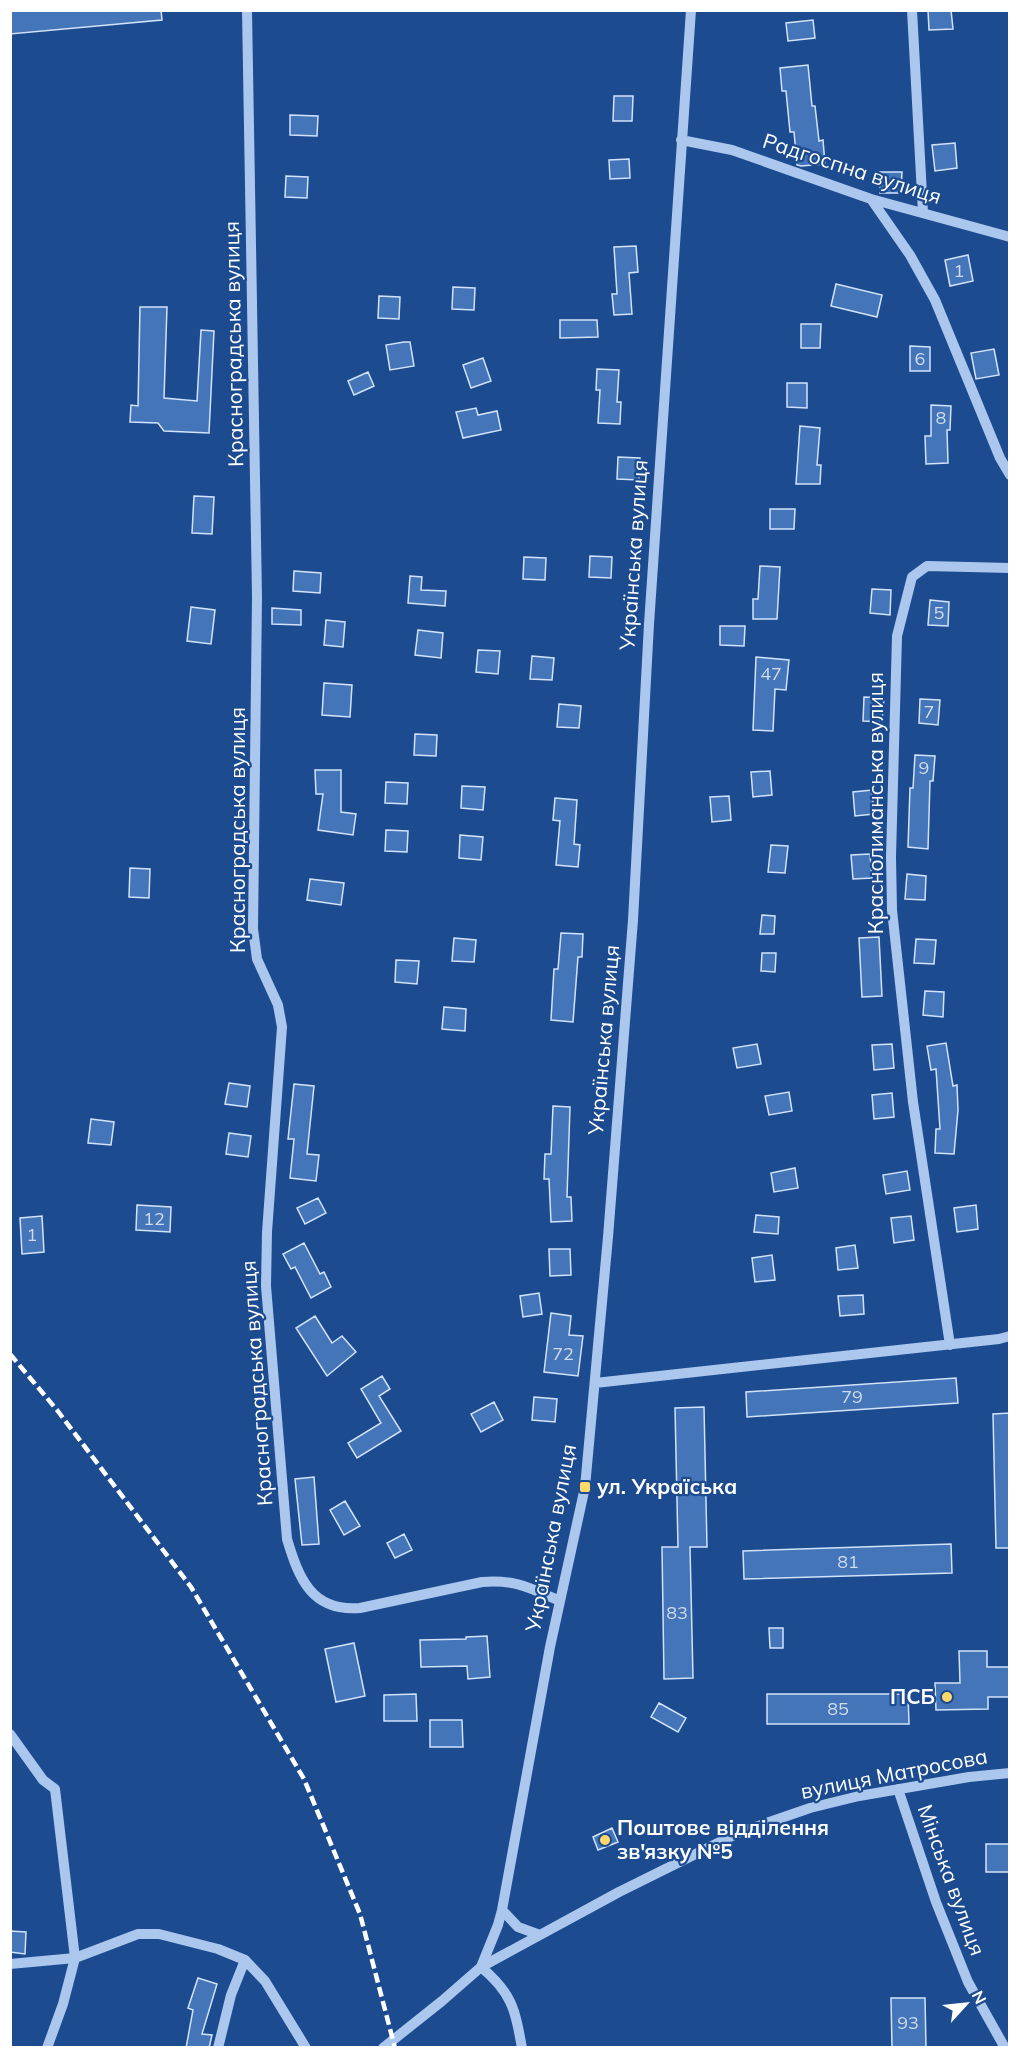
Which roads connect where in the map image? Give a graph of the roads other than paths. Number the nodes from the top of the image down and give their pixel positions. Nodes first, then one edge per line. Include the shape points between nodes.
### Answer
1 (248, 10) edge
2 (691, 10) edge
3 (912, 10) edge
4 (681, 140) junction
5 (871, 199) junction
6 (923, 213) junction
7 (1010, 237) edge
8 (1010, 475) edge
9 (1010, 568) edge
10 (1010, 1336) edge
11 (950, 1345) junction
12 (595, 1383) junction
13 (560, 1600) junction
14 (10, 1734) edge
15 (1010, 1773) edge
16 (898, 1789) junction
17 (502, 1910) junction
18 (540, 1935) junction
19 (75, 1958) junction
20 (245, 1960) junction
21 (10, 1964) edge
22 (481, 1967) junction
23 (47, 2048) edge
24 (218, 2048) edge
25 (306, 2048) edge
26 (383, 2048) edge
27 (522, 2048) edge
28 (1005, 2048) edge

1 - 13 street, Красноградська вулиця via 257,597 253,929 256,959 279,1005 282,1027 266,1286 287,1539 314,1595 342,1610 501,1580
2 - 4 street, Українська вулиця
3 - 6 street
4 - 5 street, Радгоспна вулиця via 732,150
4 - 12 street, Українська вулиця via 633,920
5 - 6 street, Радгоспна вулиця
5 - 8 street via 935,300
6 - 7 street, Радгоспна вулиця
9 - 11 street, Краснолиманська вулиця via 927,566 912,577 897,636 892,910 914,1102
10 - 11 street
11 - 12 street
12 - 13 street, Українська вулиця via 585,1487
13 - 17 street, Українська вулиця
14 - 19 street via 43,1780 55,1789
15 - 16 street, вулиця Матросова
16 - 18 street, вулиця Матросова via 810,1808 738,1833
16 - 28 street, Мінська вулиця via 968,1982
17 - 18 street via 518,1927
17 - 22 street, Українська вулиця
18 - 22 street, вулиця Матросова
19 - 20 street via 138,1934 159,1934
19 - 21 street
19 - 23 street
20 - 24 street via 231,1995
20 - 25 street via 278,1999
22 - 26 street, вулиця Матросова
22 - 27 street via 499,1982 509,1998

